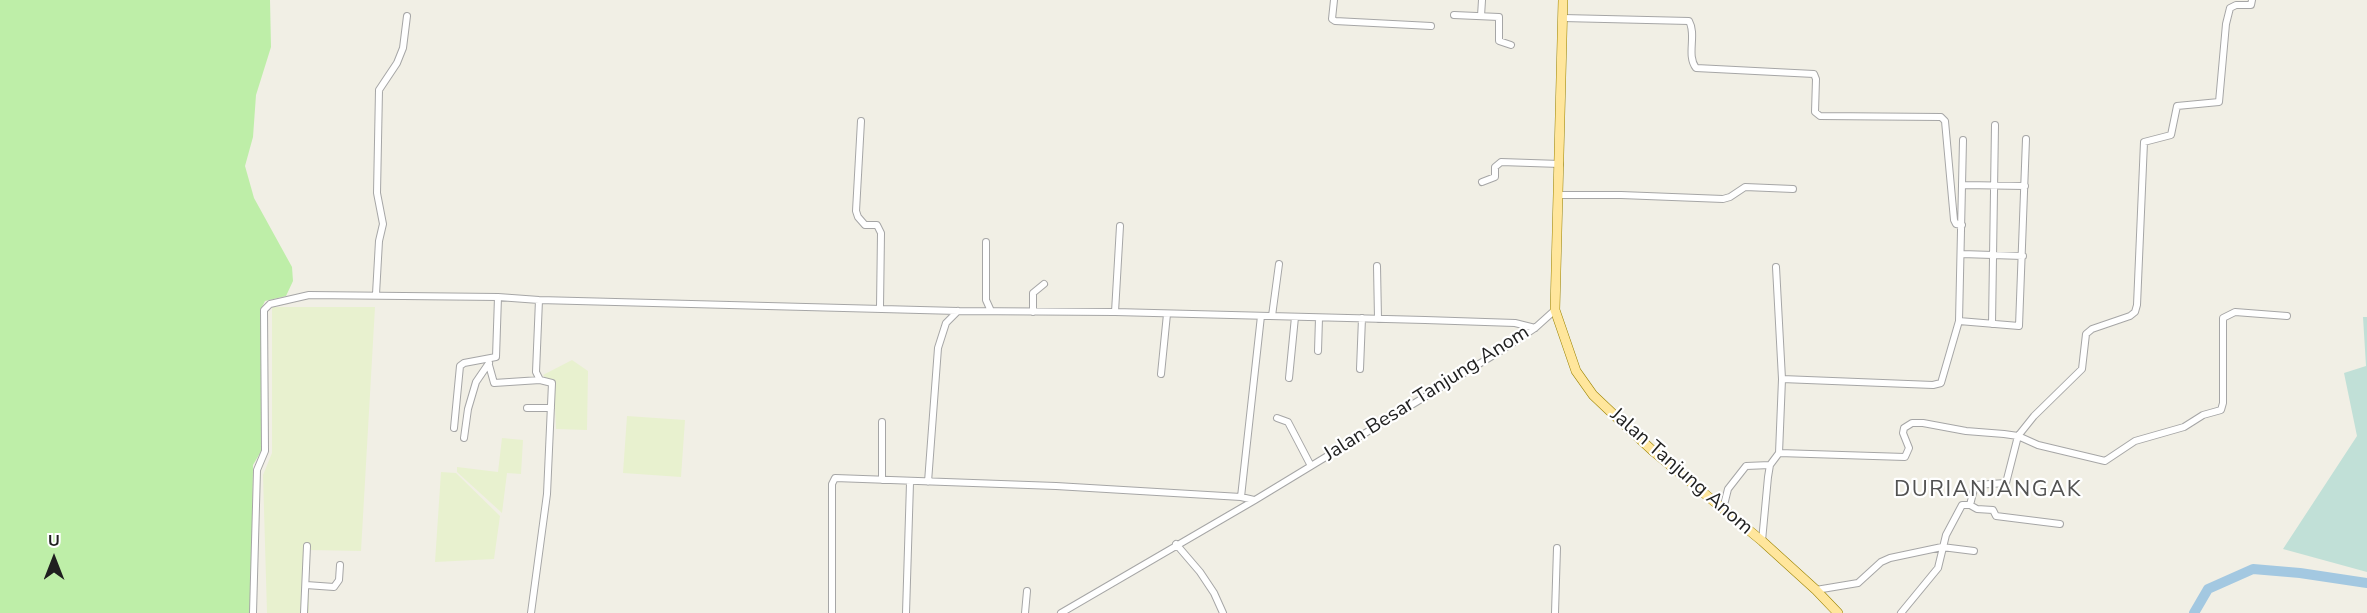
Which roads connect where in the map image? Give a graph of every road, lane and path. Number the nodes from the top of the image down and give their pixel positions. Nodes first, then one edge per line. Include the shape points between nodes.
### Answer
1 (1334, 0) edge
2 (1482, 0) edge
3 (1563, 0) edge
4 (2252, 0) edge
5 (1454, 15) dead end
6 (407, 16) dead end
7 (1481, 16) junction
8 (1563, 18) junction
9 (1431, 26) dead end
10 (1511, 45) dead end
11 (861, 120) dead end
12 (1995, 125) dead end
13 (2026, 139) dead end
14 (1963, 140) dead end
15 (1560, 164) junction
16 (1482, 182) dead end
17 (1964, 185) junction
18 (1996, 186) junction
19 (2025, 186) junction
20 (1793, 189) dead end
21 (1559, 195) junction
22 (1962, 225) junction
23 (1120, 226) dead end
24 (986, 242) dead end
25 (1962, 254) junction
26 (1994, 255) junction
27 (2023, 256) junction
28 (1279, 264) dead end
29 (1377, 267) dead end
30 (1776, 267) dead end
31 (1044, 284) dead end
32 (376, 294) junction
33 (498, 297) junction
34 (539, 300) junction
35 (880, 308) junction
36 (1555, 310) junction
37 (958, 311) junction
38 (991, 311) junction
39 (1033, 312) junction
40 (1116, 312) junction
41 (1167, 314) junction
42 (1261, 316) junction
43 (1272, 316) junction
44 (2287, 316) dead end
45 (1294, 317) junction
46 (1319, 318) junction
47 (1362, 318) junction
48 (1378, 318) junction
49 (1959, 321) junction
50 (1992, 324) junction
51 (1535, 328) junction
52 (1318, 351) dead end
53 (489, 362) junction
54 (1360, 369) dead end
55 (1161, 374) dead end
56 (1288, 378) dead end
57 (1782, 379) junction
58 (540, 380) junction
59 (527, 408) dead end
60 (550, 408) junction
61 (1277, 418) dead end
62 (882, 422) dead end
63 (454, 428) dead end
64 (2018, 436) junction
65 (464, 438) dead end
66 (1779, 453) junction
67 (1770, 465) junction
68 (1311, 466) junction
69 (882, 480) junction
70 (928, 482) junction
71 (910, 483) junction
72 (1240, 497) junction
73 (1255, 500) junction
74 (1970, 505) junction
75 (1723, 509) junction
76 (2060, 524) dead end
77 (1762, 542) junction
78 (1176, 544) junction
79 (308, 546) dead end
80 (1942, 547) junction
81 (1557, 548) dead end
82 (1974, 551) dead end
83 (340, 565) dead end
84 (306, 585) junction
85 (1816, 590) junction
86 (1027, 591) dead end
87 (253, 613) edge
88 (304, 613) edge
89 (531, 613) edge
90 (832, 613) edge
91 (906, 613) edge
92 (1025, 613) edge
93 (1060, 613) edge
94 (1223, 613) edge
95 (1556, 613) edge
96 (1838, 613) edge
97 (1901, 613) edge

1 - 9 street via 1335,21
2 - 7 street
3 - 8 main road
4 - 64 street via 2251,5 2230,8 2219,102 2177,106 2171,135 2144,142 2135,312 2092,328 2086,334 2082,369
5 - 7 street
6 - 32 street via 403,48 379,90 377,192 383,224
7 - 10 street via 1499,17 1499,41
8 - 15 main road
8 - 22 street via 1689,21 1692,62 1696,68 1814,74 1815,112 1820,116 1941,117 1945,121 1954,220
11 - 35 street via 856,211 865,225 877,225 882,233
12 - 18 street
13 - 19 street
14 - 17 street
15 - 16 street via 1501,162 1495,167 1495,177
15 - 21 main road
17 - 18 street
17 - 22 street
18 - 19 street
18 - 26 street
19 - 27 street
20 - 21 street via 1745,187 1723,199
21 - 36 main road
22 - 25 street
23 - 40 street
24 - 38 street via 986,300
25 - 26 street
25 - 49 street
26 - 27 street
26 - 50 street
27 - 50 street via 2019,326
28 - 43 street
29 - 48 street
30 - 57 street
31 - 39 street via 1033,293
32 - 33 street
32 - 87 street via 309,295 270,304 264,310 265,451 256,470
33 - 34 street
33 - 53 street via 498,350
34 - 35 street
34 - 58 street via 536,372
35 - 37 street
36 - 51 street, Jalan Besar Tanjung Anom
36 - 75 main road, Jalan Tanjung Anom via 1576,371 1593,395
37 - 38 street
37 - 70 street via 946,323 938,348
38 - 39 street
39 - 40 street
40 - 41 street
41 - 42 street
41 - 55 street
42 - 43 street
42 - 72 street
43 - 45 street
44 - 64 street via 2235,312 2223,318 2221,410 2184,427 2135,441 2105,461 2038,445
45 - 46 street
45 - 56 street
46 - 47 street
46 - 52 street
47 - 48 street
47 - 54 street
48 - 51 street via 1515,323
49 - 50 street
49 - 57 street via 1940,384
51 - 68 street, Jalan Besar Tanjung Anom
53 - 58 street via 494,383
53 - 63 street via 460,366
53 - 65 street via 476,382
57 - 66 street
58 - 60 street via 552,383
59 - 60 street
60 - 89 street via 547,494
61 - 68 street via 1288,422
62 - 69 street
64 - 66 street via 1912,423 1903,433 1909,448 1905,458
64 - 74 street via 2006,483 1975,485
66 - 67 street
67 - 75 street via 1746,466 1728,489
67 - 77 street
68 - 73 street, Jalan Besar Tanjung Anom
69 - 71 street
69 - 90 street via 832,481
70 - 71 street
70 - 72 street
71 - 91 street
72 - 73 street
73 - 78 street, Jalan Besar Tanjung Anom
74 - 76 street via 1993,510 1996,516
74 - 80 street via 1960,508
75 - 77 main road, Jalan Tanjung Anom
77 - 85 main road, Jalan Tanjung Anom
78 - 93 street, Jalan Besar Tanjung Anom
78 - 94 street via 1200,572
79 - 84 street
80 - 82 street
80 - 85 street via 1890,558 1858,583
80 - 97 street via 1938,568
81 - 95 street
83 - 84 street via 334,587
84 - 88 street
85 - 96 main road, Jalan Tanjung Anom
86 - 92 street

